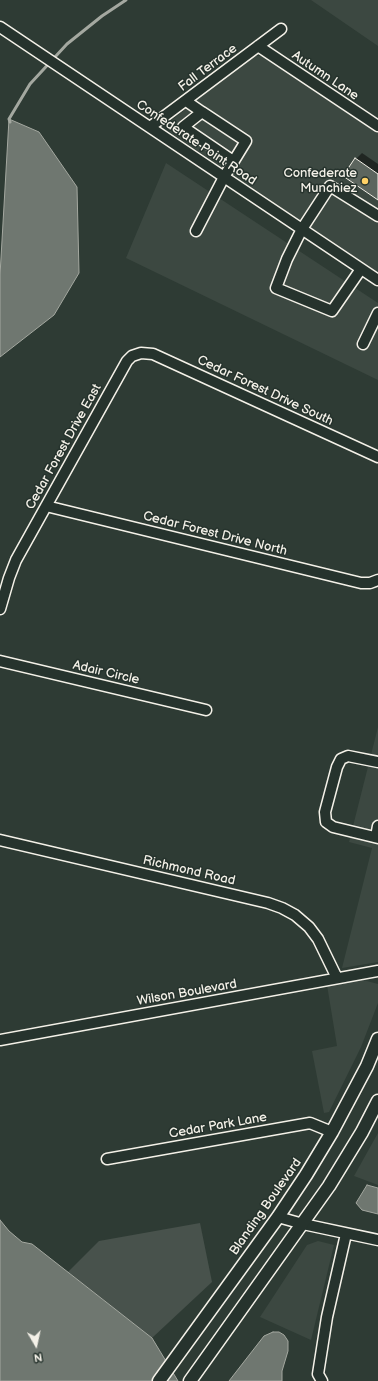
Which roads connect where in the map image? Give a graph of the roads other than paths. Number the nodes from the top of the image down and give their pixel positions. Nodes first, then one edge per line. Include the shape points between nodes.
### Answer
1 (0, 27) edge
2 (281, 29) dead end
3 (258, 46) junction
4 (186, 100) junction
5 (202, 112) junction
6 (378, 126) edge
7 (150, 127) junction
8 (233, 161) junction
9 (224, 177) junction
10 (378, 216) edge
11 (302, 229) junction
12 (196, 231) dead end
13 (361, 269) junction
14 (378, 280) edge
15 (378, 313) edge
16 (363, 344) dead end
17 (140, 353) joint
18 (378, 457) edge
19 (46, 506) junction
20 (378, 580) edge
21 (0, 610) edge
22 (0, 661) edge
23 (206, 710) dead end
24 (378, 762) edge
25 (378, 826) edge
26 (377, 838) edge
27 (0, 840) edge
28 (377, 969) edge
29 (337, 978) junction
30 (378, 1039) edge
31 (0, 1040) edge
32 (378, 1101) edge
33 (332, 1132) junction
34 (107, 1159) dead end
35 (278, 1217) junction
36 (303, 1224) junction
37 (346, 1234) junction
38 (378, 1240) edge
39 (159, 1381) edge
40 (190, 1381) edge
41 (322, 1381) edge

1 - 7 street, Confederate Point Road
2 - 3 street, Fall Terrace
3 - 4 street, Fall Terrace
3 - 6 street, Autumn Lane
4 - 5 street
4 - 7 street, Fall Terrace
5 - 8 street via 246,141
5 - 8 street via 183,127
7 - 9 street, Confederate Point Road
8 - 9 street
9 - 11 street, Confederate Point Road
9 - 12 street
10 - 11 street via 330,186
11 - 13 street, Confederate Point Road
11 - 13 street via 276,288 332,311
13 - 14 street, Confederate Point Road
15 - 16 street
17 - 18 street, Cedar Forest Drive South via 153,354
17 - 19 street, Cedar Forest Drive East via 127,361
19 - 20 street, Cedar Forest Drive North via 361,583
19 - 21 street, Cedar Forest Drive East via 16,560
22 - 23 street, Adair Circle
24 - 26 street via 348,756 341,759 325,812 326,822 333,827
25 - 26 street
27 - 29 street, Richmond Road via 282,908 309,927 318,938
28 - 29 street, Wilson Boulevard
29 - 31 street, Wilson Boulevard
30 - 33 main road, Blanding Boulevard via 367,1066
32 - 36 main road via 362,1132
33 - 34 street, Cedar Park Lane via 310,1123
33 - 35 main road, Blanding Boulevard
35 - 36 street
35 - 39 main road, Blanding Boulevard
36 - 37 street
36 - 40 main road
37 - 38 street
37 - 41 street via 327,1316 318,1374

